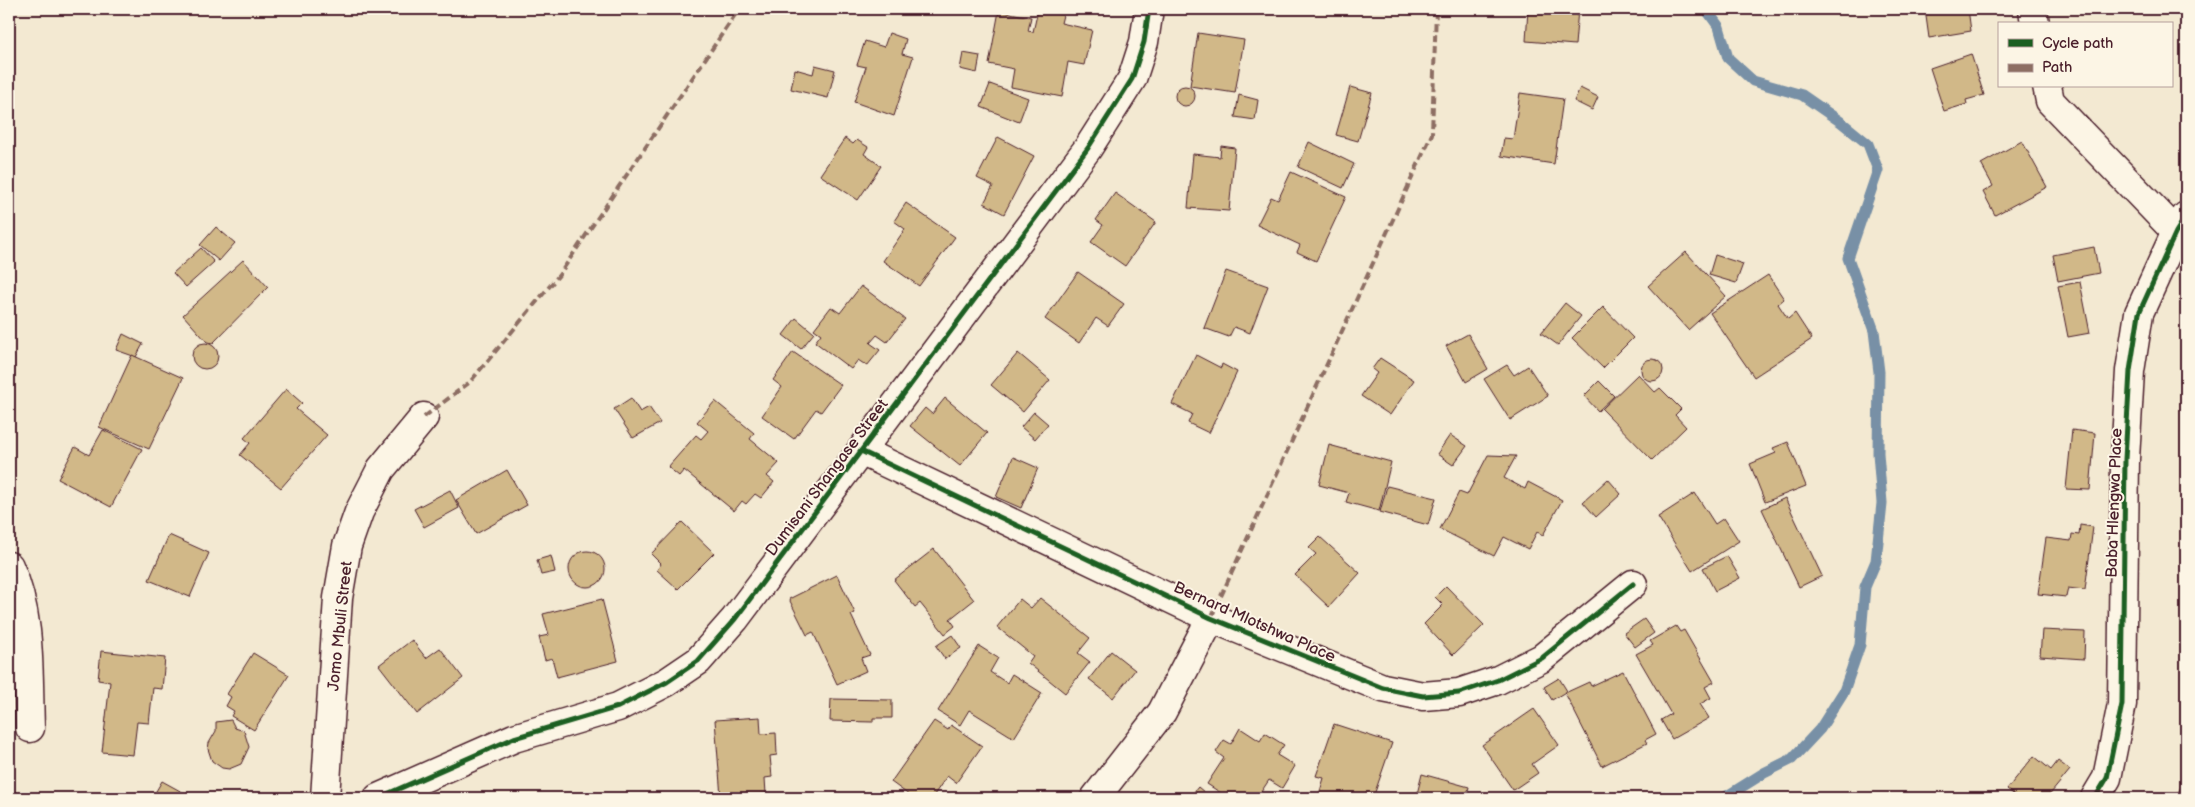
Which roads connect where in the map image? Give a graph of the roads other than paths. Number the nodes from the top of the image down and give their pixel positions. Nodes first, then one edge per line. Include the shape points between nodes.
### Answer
1 (1149, 9) edge
2 (2033, 9) edge
3 (2036, 22) edge
4 (2047, 88) edge
5 (2181, 224) edge
6 (424, 417) dead end
7 (861, 451) junction
8 (9, 566) edge
9 (1634, 584) dead end
10 (1211, 618) junction
11 (30, 728) dead end
12 (325, 798) edge
13 (378, 798) edge
14 (1094, 798) edge
15 (2095, 798) edge

1 - 7 street, Dumisani Shangase Street via 1144,42 1132,79 1088,148
2 - 3 street
4 - 5 street via 2050,101
5 - 15 street, Baba Hlengwa Place via 2139,313 2130,371 2122,704 2107,778
6 - 12 street, Jomo Mbuli Street via 381,469 359,512 347,546 338,598
7 - 10 street, Bernard Mlotshwa Place
7 - 13 street, Dumisani Shangase Street via 735,619 698,661 667,682 618,707 514,738
8 - 11 street via 24,614
9 - 10 street, Bernard Mlotshwa Place via 1542,658 1498,680 1459,693 1423,696 1383,688
10 - 14 street via 1162,712

